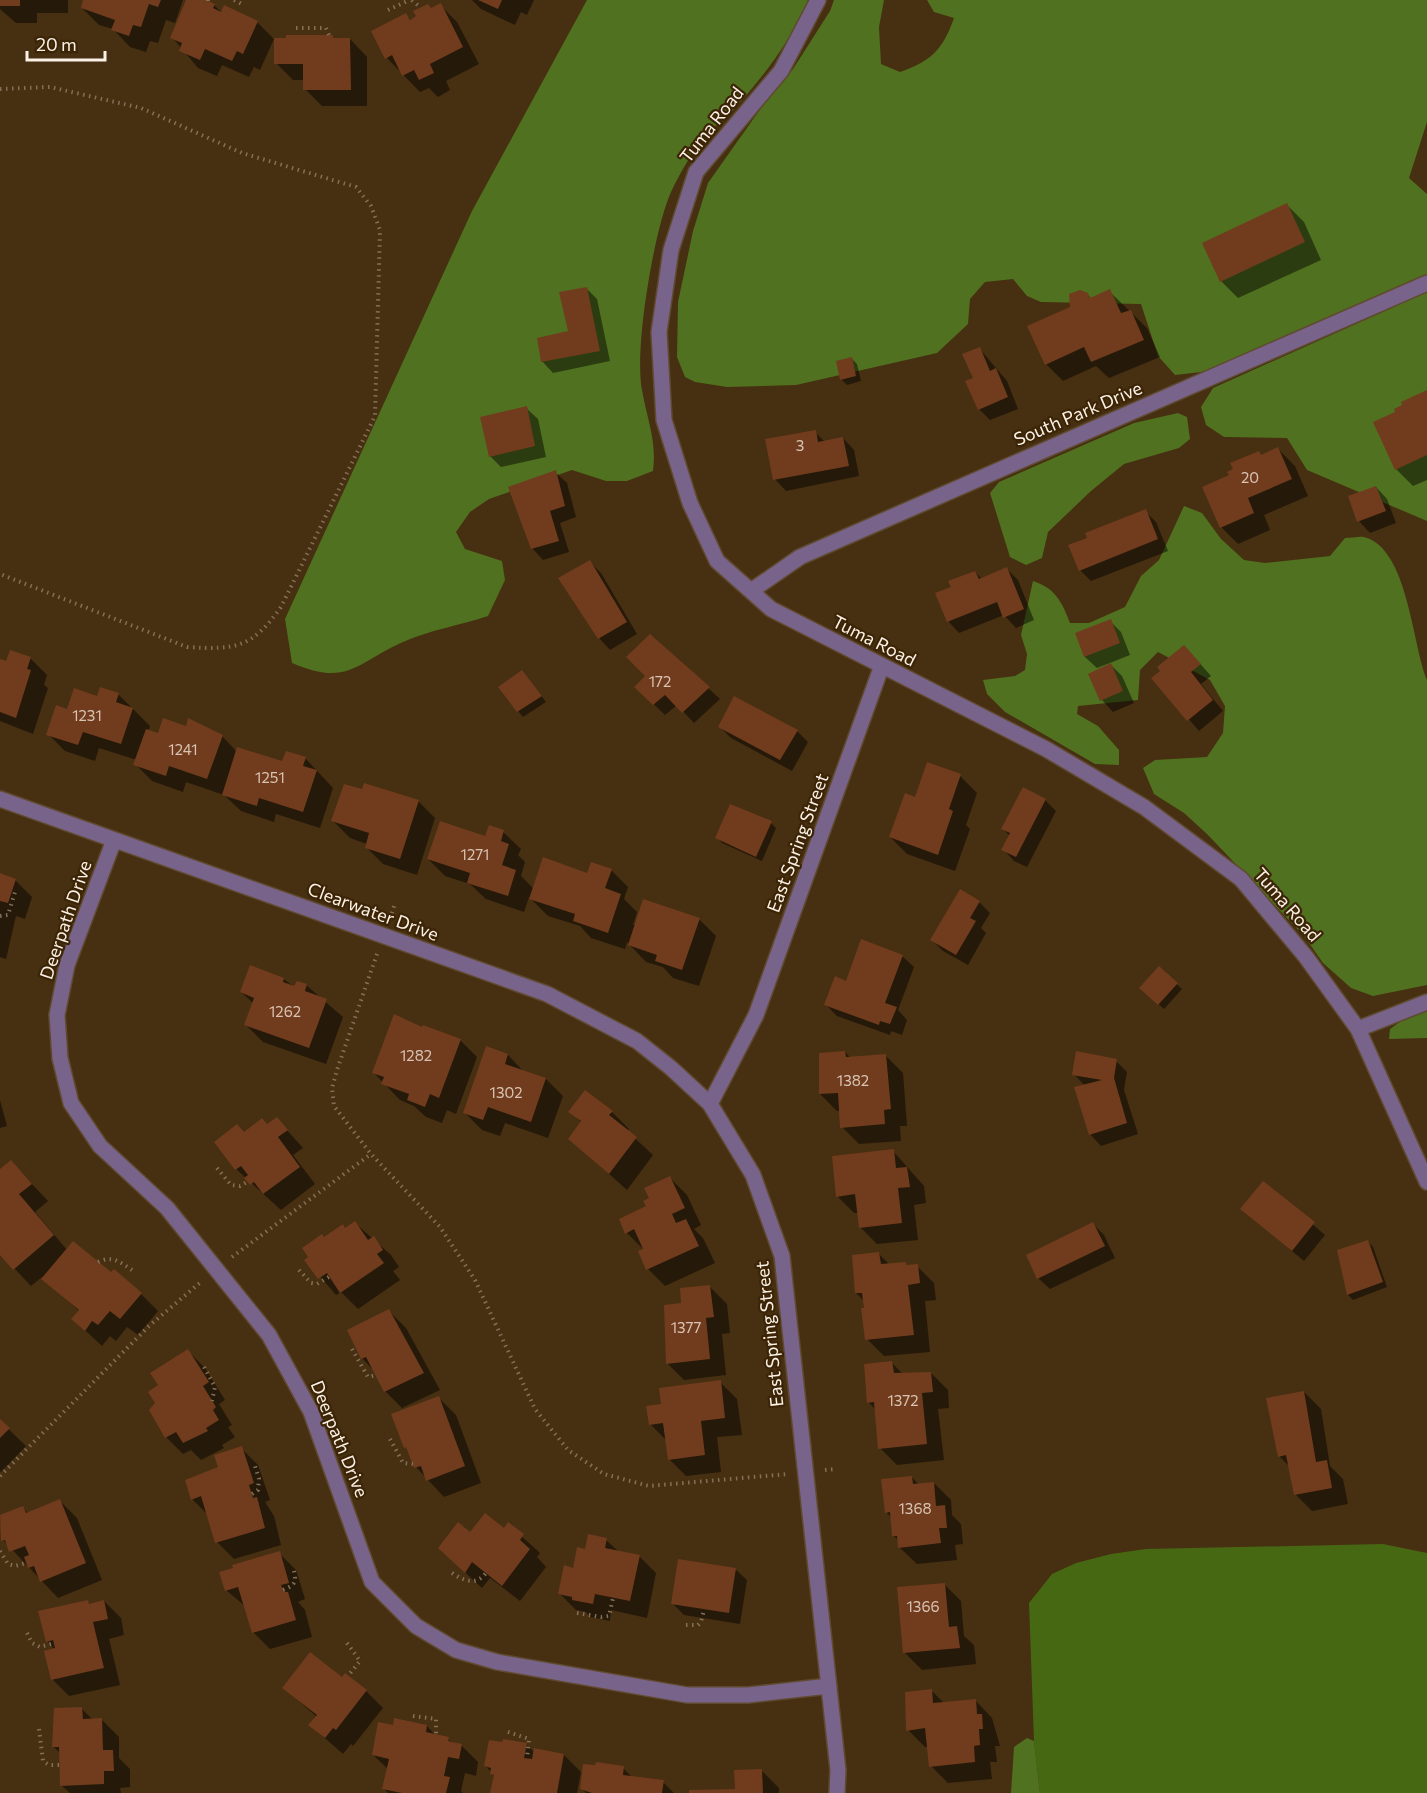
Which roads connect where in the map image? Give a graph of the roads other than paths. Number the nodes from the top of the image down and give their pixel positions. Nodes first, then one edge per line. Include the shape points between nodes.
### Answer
1 (818, 0) edge
2 (1427, 283) edge
3 (751, 591) junction
4 (881, 668) junction
5 (0, 799) edge
6 (114, 840) junction
7 (1427, 1002) edge
8 (1358, 1029) junction
9 (710, 1104) junction
10 (1427, 1182) edge
11 (829, 1686) junction
12 (837, 1793) edge

1 - 3 street, Tuma Road via 781,71 696,172 671,250 658,332 664,420 690,503 717,561
2 - 3 street, South Park Drive via 800,556
3 - 4 street, Tuma Road via 771,609
4 - 8 street, Tuma Road via 1065,760 1144,807 1241,879 1306,957
4 - 9 street, East Spring Street via 756,1015
5 - 6 street, Clearwater Drive
6 - 9 street, Clearwater Drive via 548,994 637,1041
6 - 11 street, Deerpath Drive via 67,965 57,1015 60,1058 71,1103 100,1146 167,1208 269,1335 311,1412 372,1582 416,1626 456,1650 497,1662 687,1695 748,1695
7 - 8 street
8 - 10 street, Tuma Road
9 - 11 street, East Spring Street via 753,1175 782,1256
11 - 12 street, East Spring Street

